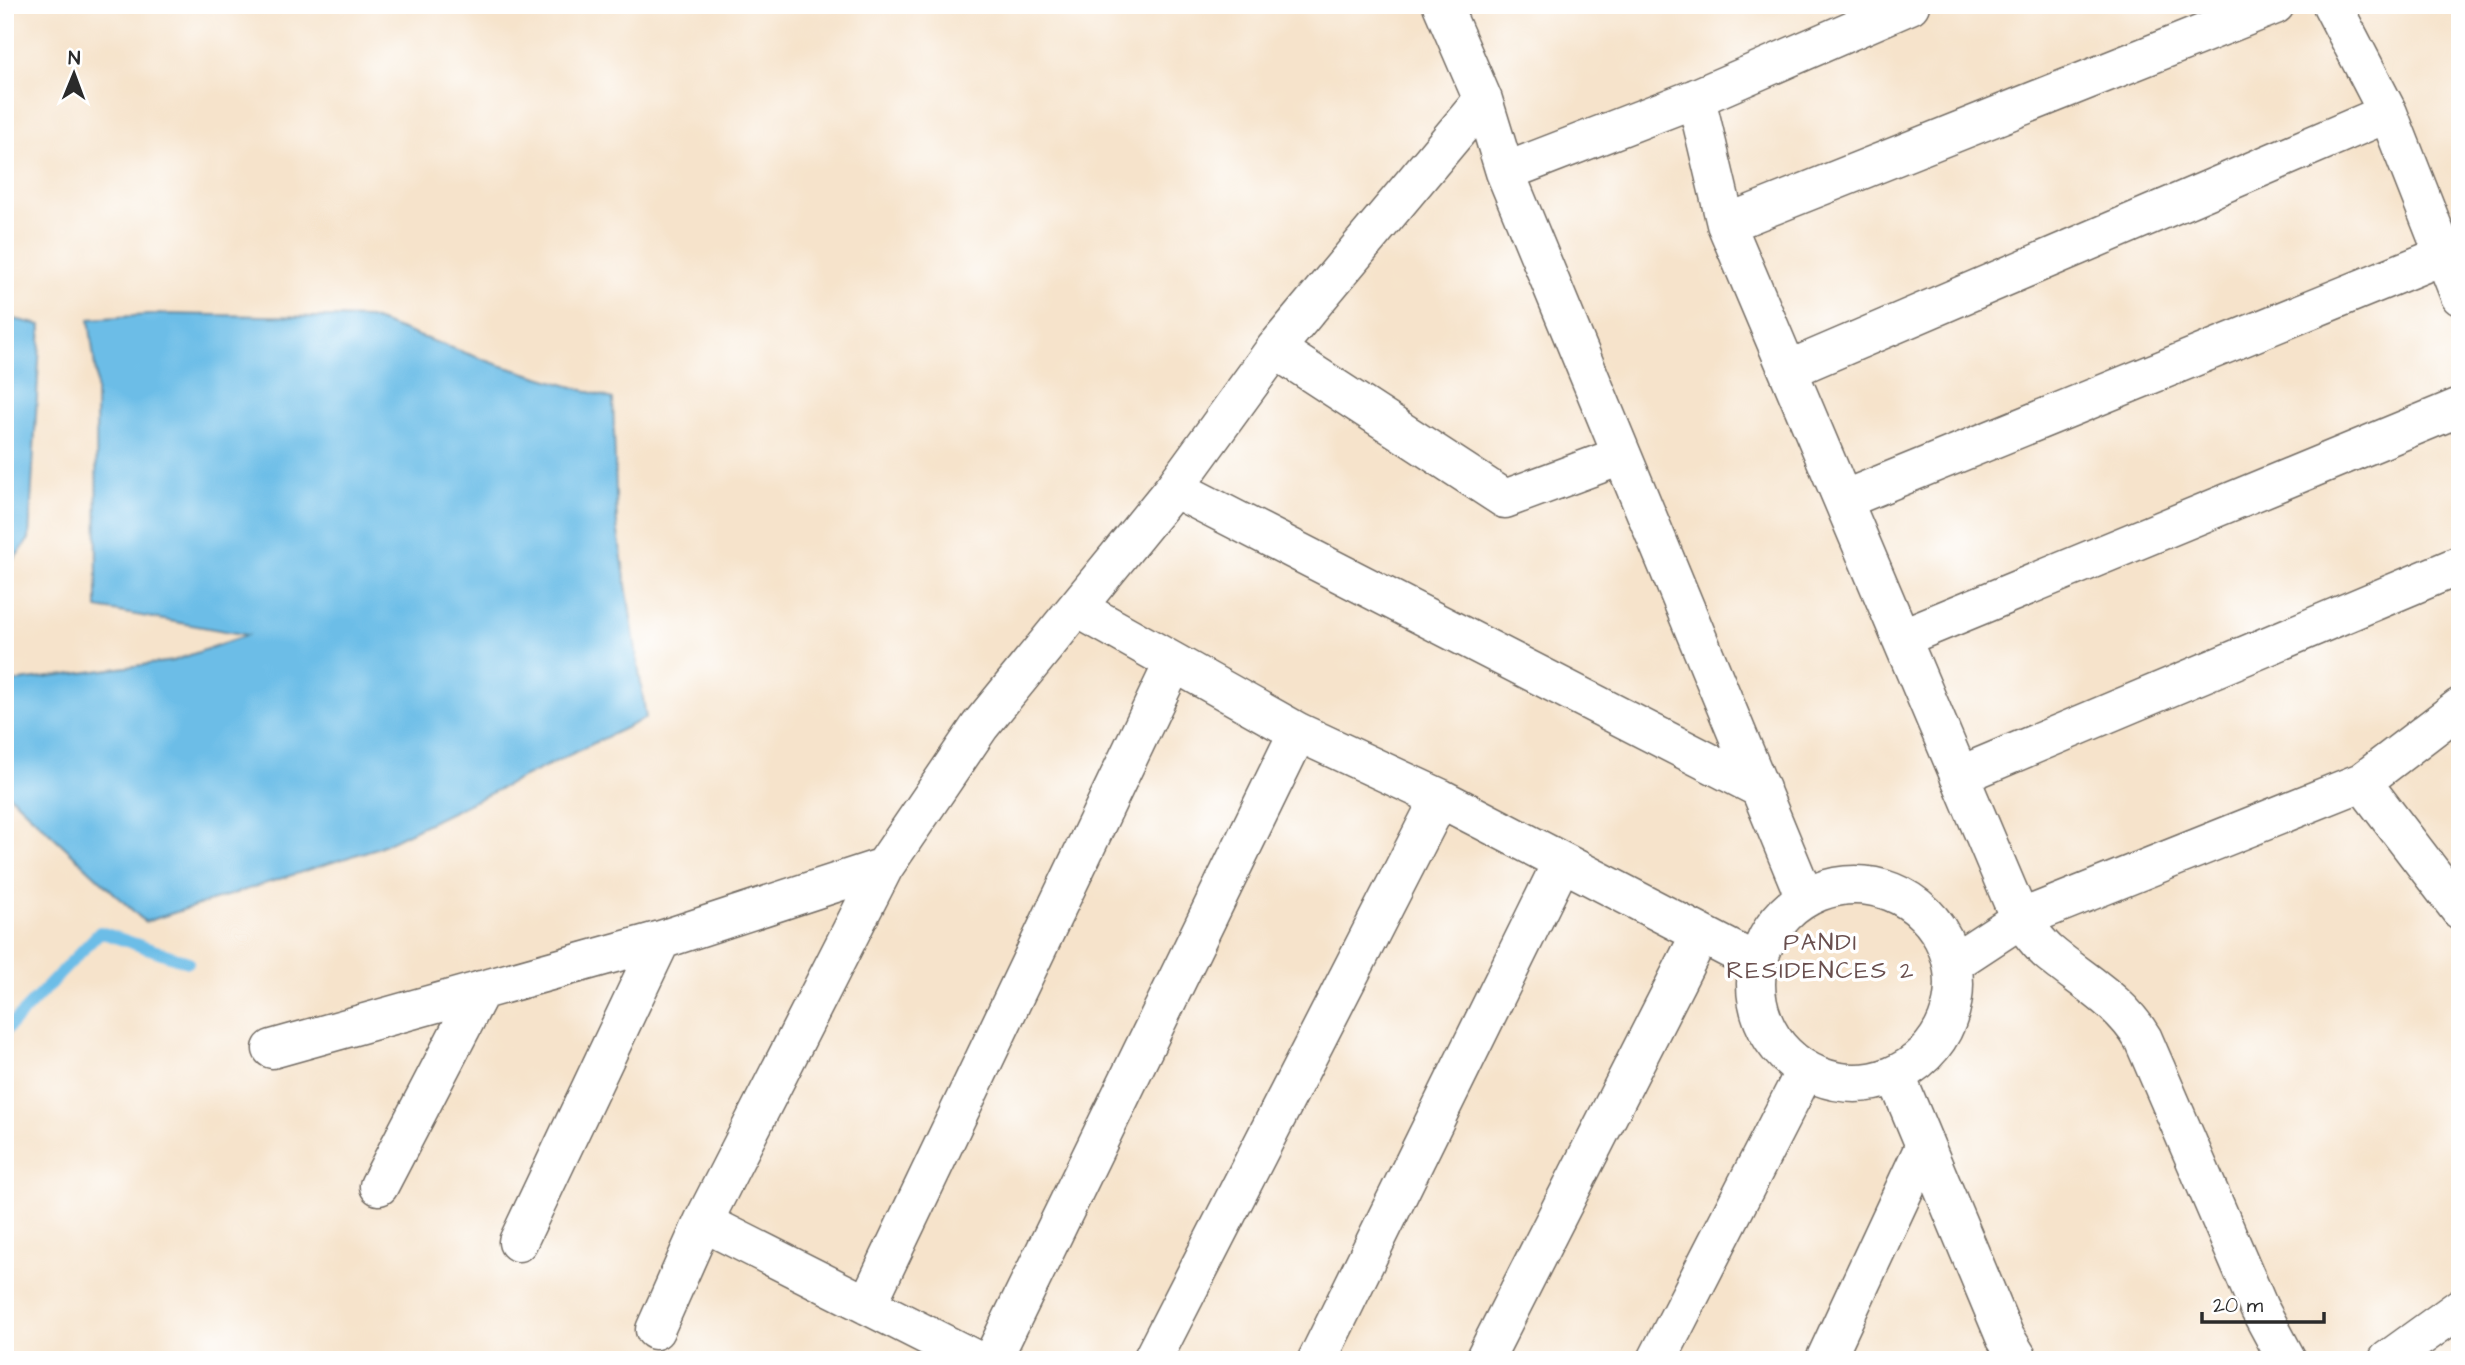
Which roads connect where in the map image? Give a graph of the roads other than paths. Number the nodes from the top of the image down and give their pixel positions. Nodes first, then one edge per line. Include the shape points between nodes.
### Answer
1 (1910, 5) edge
2 (2276, 5) edge
3 (2332, 5) edge
4 (1452, 8) edge
5 (1696, 99) junction
6 (1483, 100) junction
7 (2388, 113) junction
8 (1505, 172) junction
9 (1726, 225) junction
10 (2442, 256) junction
11 (2460, 296) edge
12 (1275, 349) junction
13 (1788, 370) junction
14 (2460, 407) edge
15 (1621, 456) junction
16 (1174, 488) junction
17 (1843, 500) junction
18 (2460, 565) edge
19 (1079, 609) junction
20 (1901, 638) junction
21 (1173, 664) junction
22 (2460, 707) edge
23 (1298, 732) junction
24 (1959, 776) junction
25 (2361, 782) junction
26 (1761, 789) junction
27 (1440, 798) junction
28 (1562, 862) junction
29 (884, 867) junction
30 (1805, 898) junction
31 (2460, 910) edge
32 (2020, 919) junction
33 (1700, 935) junction
34 (662, 940) junction
35 (1757, 963) junction
36 (1953, 963) junction
37 (481, 990) junction
38 (272, 1049) dead end
39 (1805, 1071) junction
40 (1896, 1076) junction
41 (1924, 1147) junction
42 (379, 1186) dead end
43 (703, 1222) junction
44 (518, 1242) dead end
45 (867, 1305) junction
46 (2460, 1308) edge
47 (655, 1330) dead end
48 (2006, 1352) edge
49 (976, 1360) edge
50 (992, 1360) edge
51 (1152, 1360) edge
52 (1317, 1360) edge
53 (1484, 1360) edge
54 (1657, 1360) edge
55 (1825, 1360) edge
56 (2287, 1360) edge
57 (2388, 1360) edge

1 - 5 street
2 - 9 street
3 - 7 street
4 - 6 street
5 - 8 street
5 - 9 street
6 - 8 street
6 - 12 street
7 - 10 street
7 - 13 street
8 - 15 street
9 - 13 street
10 - 11 street
10 - 17 street
12 - 15 street via 1505,499
12 - 16 street
13 - 17 street
14 - 20 street
15 - 26 street
16 - 19 street
16 - 26 street
17 - 20 street
18 - 24 street
19 - 21 street
19 - 29 street via 980,726
20 - 24 street
21 - 23 street
21 - 45 street
22 - 25 street
23 - 27 street
23 - 50 street
24 - 32 street
25 - 31 street
25 - 32 street
26 - 30 street
27 - 28 street
27 - 51 street
28 - 33 street
28 - 52 street
29 - 34 street
29 - 43 street
30 - 35 street via 1774,926
30 - 36 street via 1841,886 1878,888 1912,902 1938,929
32 - 36 street
32 - 56 street via 2046,950 2133,1021 2259,1308
33 - 35 street
33 - 53 street
34 - 37 street
34 - 44 street
35 - 39 street via 1757,1005 1773,1043
36 - 40 street via 1954,997 1944,1030 1924,1056
37 - 38 street
37 - 42 street
39 - 40 street via 1850,1084
39 - 54 street
40 - 41 street
41 - 48 street
41 - 55 street
43 - 45 street
43 - 47 street
45 - 49 street
46 - 57 street

